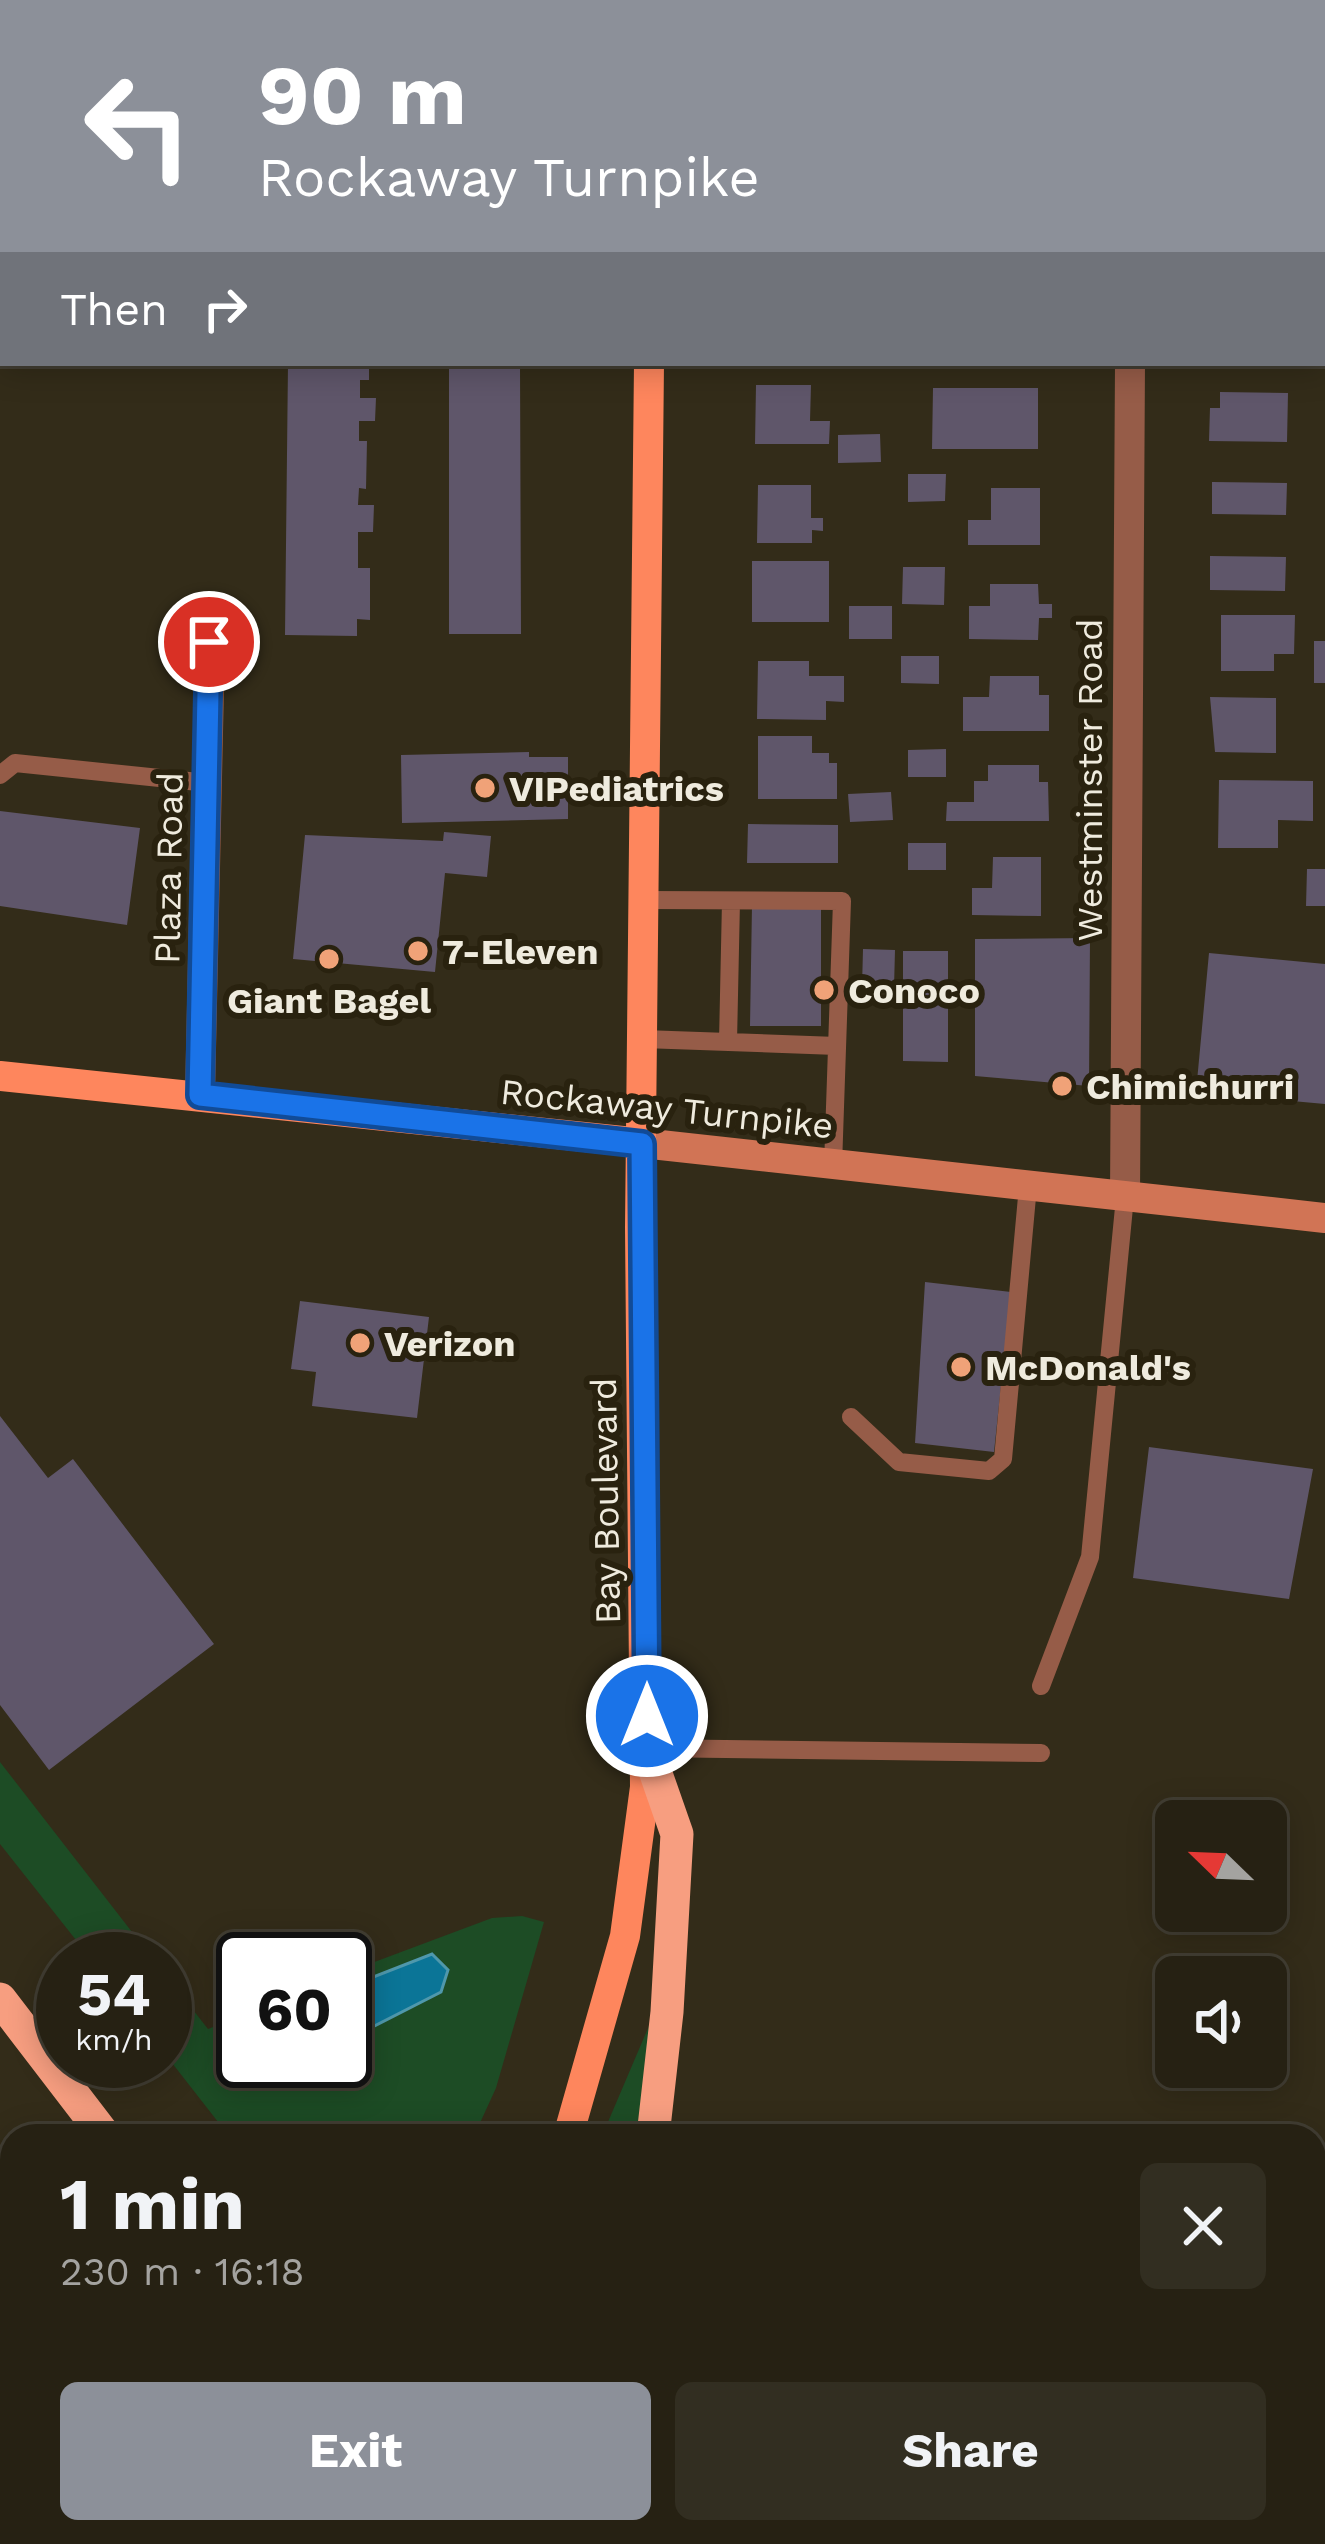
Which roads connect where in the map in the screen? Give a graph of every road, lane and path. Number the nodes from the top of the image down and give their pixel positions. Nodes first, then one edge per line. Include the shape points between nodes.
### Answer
1 (650, 366) edge
2 (1130, 366) edge
3 (209, 642) dead end
4 (0, 775) edge
5 (208, 783) junction
6 (645, 900) junction
7 (731, 901) junction
8 (730, 973) junction
9 (751, 973) dead end
10 (643, 1039) junction
11 (728, 1042) junction
12 (837, 1046) junction
13 (0, 1076) edge
14 (200, 1095) junction
15 (642, 1144) junction
16 (833, 1166) junction
17 (1028, 1186) junction
18 (1125, 1197) junction
19 (1325, 1218) edge
20 (851, 1417) dead end
21 (1041, 1686) dead end
22 (646, 1748) junction
23 (1041, 1753) dead end
24 (0, 1999) edge
25 (96, 2124) edge
26 (571, 2124) edge
27 (654, 2124) edge

1 - 6 main road, Bay Boulevard
2 - 18 street, Westminster Road
3 - 5 street, Plaza Road
4 - 5 lane via 15,763
5 - 14 street, Plaza Road
6 - 7 lane
6 - 10 main road, Bay Boulevard
7 - 8 lane
7 - 12 lane via 842,902 830,975
8 - 9 lane
8 - 11 lane
10 - 11 lane
10 - 15 main road, Bay Boulevard
11 - 12 lane
12 - 16 lane
13 - 14 main road, Rockaway Turnpike
14 - 15 main road, Rockaway Turnpike
15 - 16 main road, Rockaway Turnpike
15 - 22 main road, Bay Boulevard
16 - 17 main road, Rockaway Turnpike
17 - 18 main road, Rockaway Turnpike
17 - 20 lane via 1003,1459 989,1471 899,1462
18 - 19 main road, Rockaway Turnpike
18 - 21 lane via 1090,1557
22 - 23 lane
22 - 26 main road, Bay Boulevard via 625,1936
22 - 27 highway via 677,1834
24 - 25 highway

